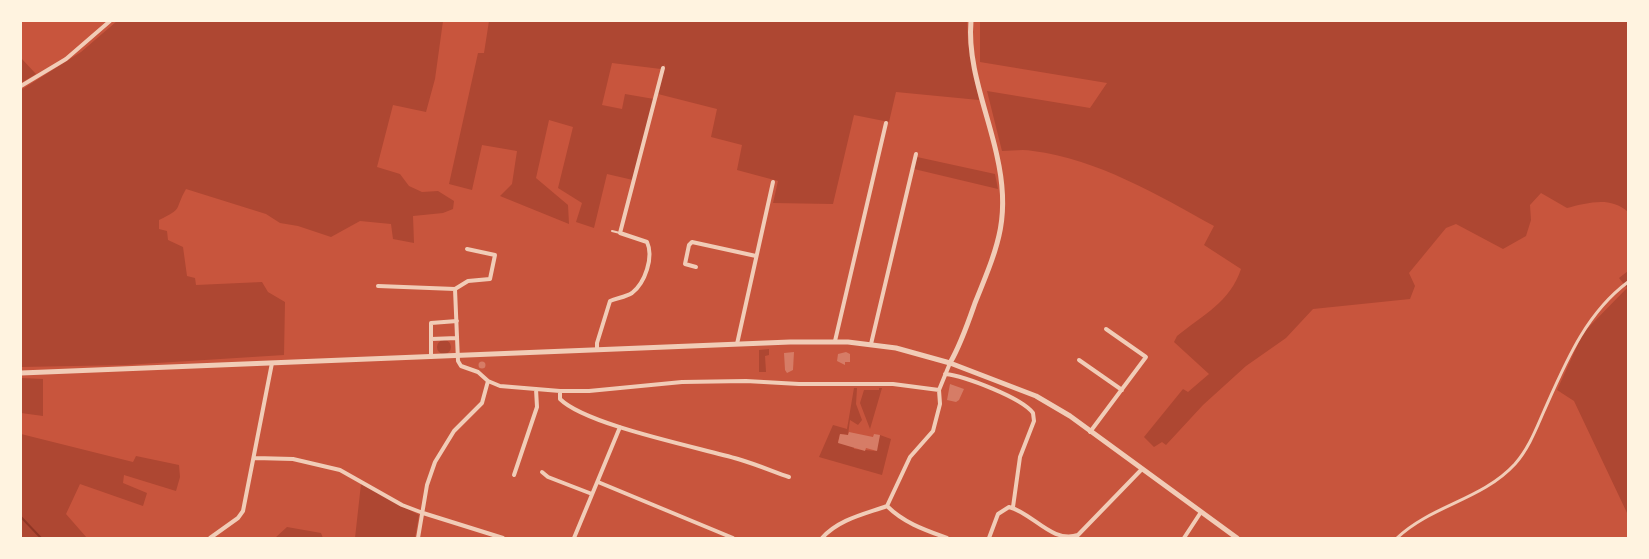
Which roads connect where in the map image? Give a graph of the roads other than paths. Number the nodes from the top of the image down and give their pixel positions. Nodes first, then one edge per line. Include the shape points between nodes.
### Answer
1 (110, 21) edge
2 (971, 21) edge
3 (663, 68) dead end
4 (21, 86) edge
5 (886, 123) dead end
6 (916, 154) dead end
7 (773, 182) dead end
8 (612, 231) dead end
9 (620, 233) junction
10 (467, 249) dead end
11 (756, 256) junction
12 (696, 267) dead end
13 (1628, 282) edge
14 (378, 286) dead end
15 (455, 289) junction
16 (457, 321) junction
17 (1106, 330) dead end
18 (458, 338) junction
19 (431, 339) junction
20 (835, 341) junction
21 (737, 344) junction
22 (871, 344) junction
23 (597, 350) junction
24 (458, 356) junction
25 (431, 357) junction
26 (1079, 360) dead end
27 (272, 363) junction
28 (950, 363) junction
29 (21, 373) edge
30 (945, 374) junction
31 (488, 381) junction
32 (536, 389) junction
33 (939, 390) junction
34 (1122, 390) junction
35 (560, 391) junction
36 (620, 427) junction
37 (1090, 432) junction
38 (255, 458) junction
39 (1142, 469) junction
40 (542, 472) dead end
41 (514, 475) dead end
42 (789, 477) dead end
43 (598, 482) junction
44 (592, 494) junction
45 (888, 506) junction
46 (1013, 508) junction
47 (1201, 512) junction
48 (423, 513) junction
49 (210, 538) edge
50 (418, 538) edge
51 (503, 538) edge
52 (574, 538) edge
53 (733, 538) edge
54 (822, 538) edge
55 (947, 538) edge
56 (989, 538) edge
57 (1184, 538) edge
58 (1237, 538) edge
59 (1397, 538) edge

1 - 4 street via 66,59
2 - 28 street via 972,52 997,154 1004,210 992,262
3 - 9 street
5 - 20 street
6 - 22 street
7 - 11 street
8 - 9 lane
9 - 23 street via 647,242 646,270 642,281 631,293 610,301
10 - 15 street via 495,255 490,279 468,281
11 - 12 street via 692,242 684,264
11 - 21 street
13 - 59 street via 1594,315 1576,343 1532,437 1515,463 1494,484 1421,519
14 - 15 street
15 - 16 street
16 - 18 street
16 - 19 street via 431,323
17 - 34 street via 1146,357
18 - 19 street
18 - 24 street
19 - 25 street
20 - 21 street
20 - 22 street
21 - 23 street
22 - 28 street
23 - 24 street
24 - 25 street
24 - 31 street via 461,366 478,372
25 - 27 street
26 - 34 street
27 - 29 street
27 - 38 street
28 - 30 street
28 - 37 street via 1036,396
30 - 33 street
30 - 46 street via 963,376 1023,402 1034,413 1034,422 1020,457
31 - 32 street via 500,386
31 - 48 street via 482,403 454,431 434,462
32 - 35 street
32 - 41 street via 537,407
33 - 35 street via 893,384 746,381
33 - 45 street via 940,404 933,431 910,457
34 - 37 street
35 - 36 street via 560,399 567,406
36 - 42 street
36 - 43 street
37 - 39 street
38 - 48 street via 293,459 340,470 402,505
38 - 49 street via 243,511
39 - 46 street via 1078,535 1060,536
39 - 47 street
40 - 44 street
43 - 44 street
43 - 53 street
44 - 52 street
45 - 54 street via 842,522
45 - 55 street via 898,517
46 - 56 street via 1000,511
47 - 57 street
47 - 58 street
48 - 50 street
48 - 51 street

